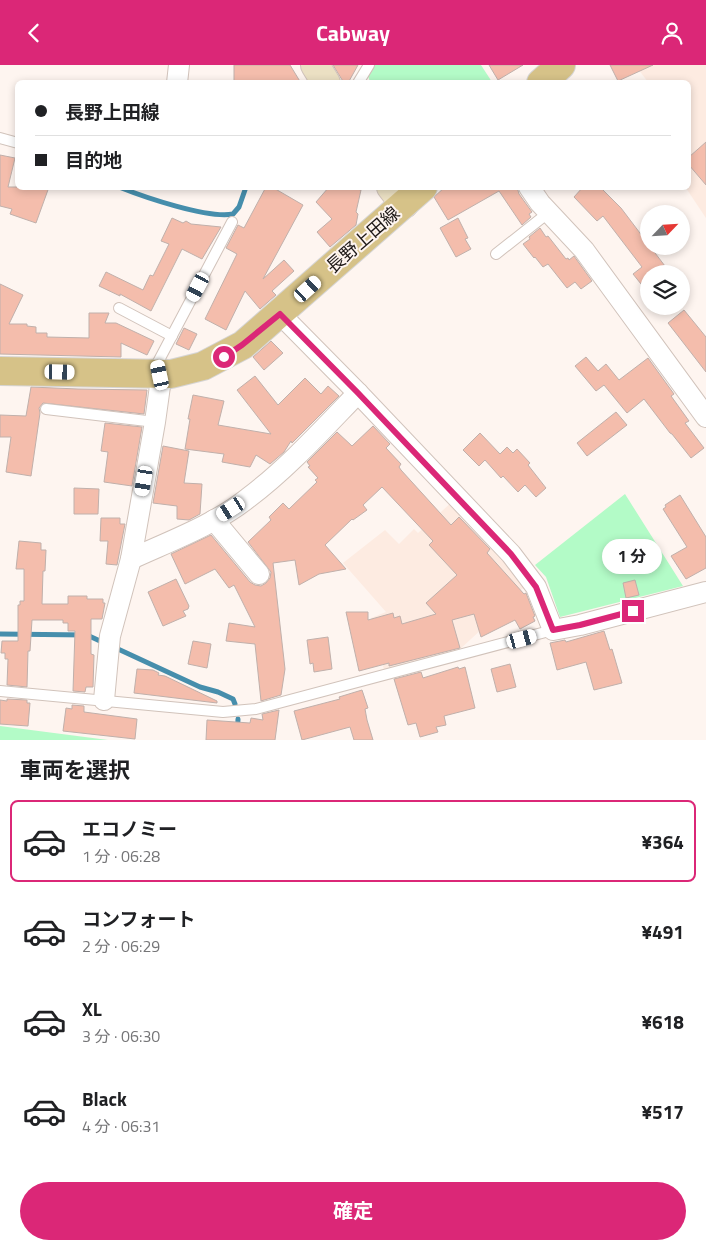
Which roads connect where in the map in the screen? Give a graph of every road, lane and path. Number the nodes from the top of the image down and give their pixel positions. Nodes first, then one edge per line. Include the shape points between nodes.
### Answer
1 (179, 65) edge
2 (315, 65) edge
3 (369, 65) edge
4 (561, 65) edge
5 (177, 80) edge
6 (324, 80) edge
7 (360, 80) edge
8 (544, 80) edge
9 (0, 138) edge
10 (15, 142) edge
11 (531, 190) edge
12 (406, 193) edge
13 (548, 213) junction
14 (232, 222) dead end
15 (496, 254) dead end
16 (119, 308) dead end
17 (280, 314) junction
18 (172, 336) junction
19 (0, 371) edge
20 (160, 375) junction
21 (358, 393) junction
22 (46, 409) dead end
23 (706, 417) edge
24 (155, 422) junction
25 (214, 520) junction
26 (131, 559) junction
27 (259, 575) dead end
28 (706, 592) edge
29 (553, 630) junction
30 (0, 691) edge
31 (104, 700) junction

1 - 5 street
2 - 6 street
3 - 7 lane
4 - 8 main road
9 - 10 lane
11 - 13 street
12 - 17 main road, 長野上田線
13 - 15 lane
13 - 23 street via 584,250
14 - 18 lane
16 - 18 lane
17 - 20 main road, 長野上田線 via 242,345 213,362 193,370
17 - 21 street
18 - 20 lane via 157,364
19 - 20 main road, 長野上田線
20 - 24 street
21 - 25 street via 248,498
21 - 29 street via 511,554 536,587
22 - 24 lane
24 - 26 street
25 - 26 street
25 - 27 street
26 - 31 street via 110,636
28 - 29 street
29 - 31 lane via 256,709 223,712
30 - 31 lane

